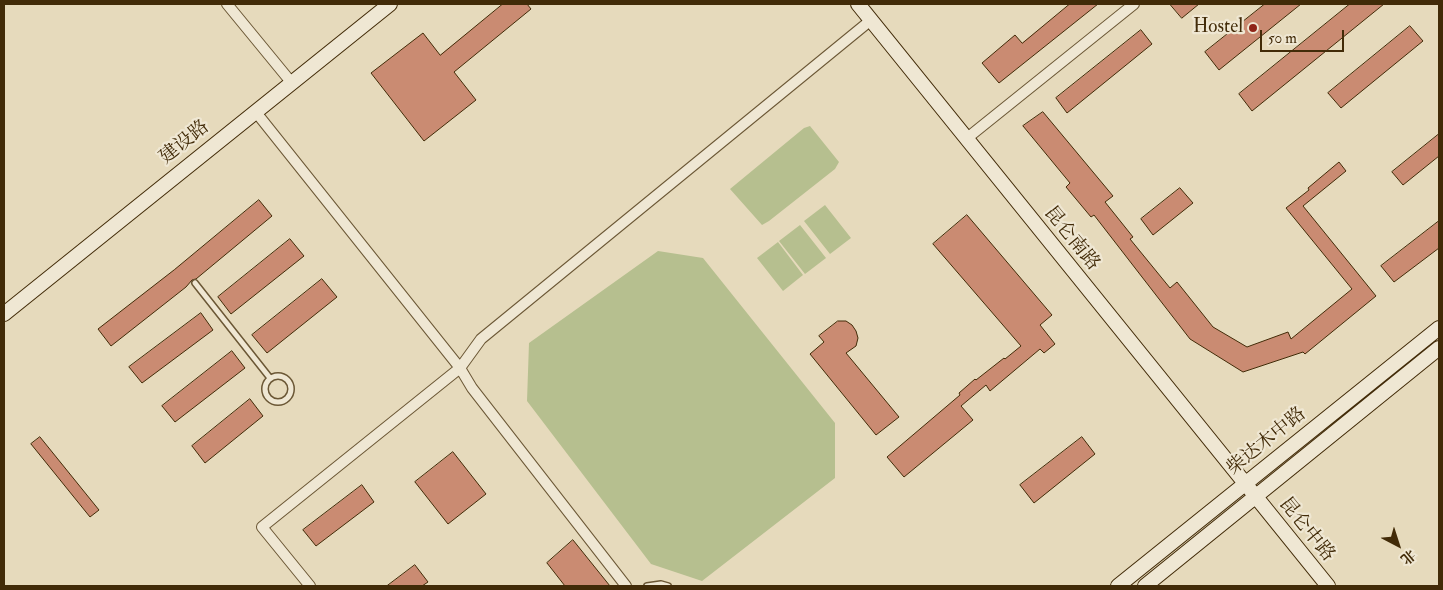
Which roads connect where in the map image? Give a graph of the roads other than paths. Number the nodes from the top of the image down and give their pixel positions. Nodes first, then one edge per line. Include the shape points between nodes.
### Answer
1 (227, 4) edge
2 (390, 4) edge
3 (858, 4) edge
4 (1134, 4) edge
5 (871, 20) junction
6 (291, 82) junction
7 (254, 111) junction
8 (966, 139) junction
9 (195, 283) dead end
10 (4, 314) edge
11 (1439, 328) edge
12 (1439, 348) edge
13 (460, 368) junction
14 (270, 378) junction
15 (1245, 484) junction
16 (1255, 497) junction
17 (310, 586) edge
18 (626, 586) edge
19 (647, 586) edge
20 (668, 586) edge
21 (1118, 586) edge
22 (1146, 586) edge
23 (1328, 586) edge

1 - 6 street
2 - 6 main road, 建设路
3 - 5 main road, 昆仑南路
4 - 8 street
5 - 8 main road, 昆仑南路
5 - 13 street via 481,339
6 - 7 main road, 建设路
7 - 10 main road, 建设路
7 - 13 street
8 - 15 main road, 昆仑南路
9 - 14 lane
11 - 15 main road, 柴达木中路
12 - 16 main road, 柴达木中路
13 - 17 street via 262,527
13 - 18 street via 472,388
14 - 14 lane via 265,387 268,397 277,402 287,400 292,390 289,381 280,375
15 - 16 main road, 昆仑南路
15 - 21 main road, 柴达木中路
16 - 22 main road, 柴达木中路
16 - 23 main road, 昆仑中路
19 - 20 lane

